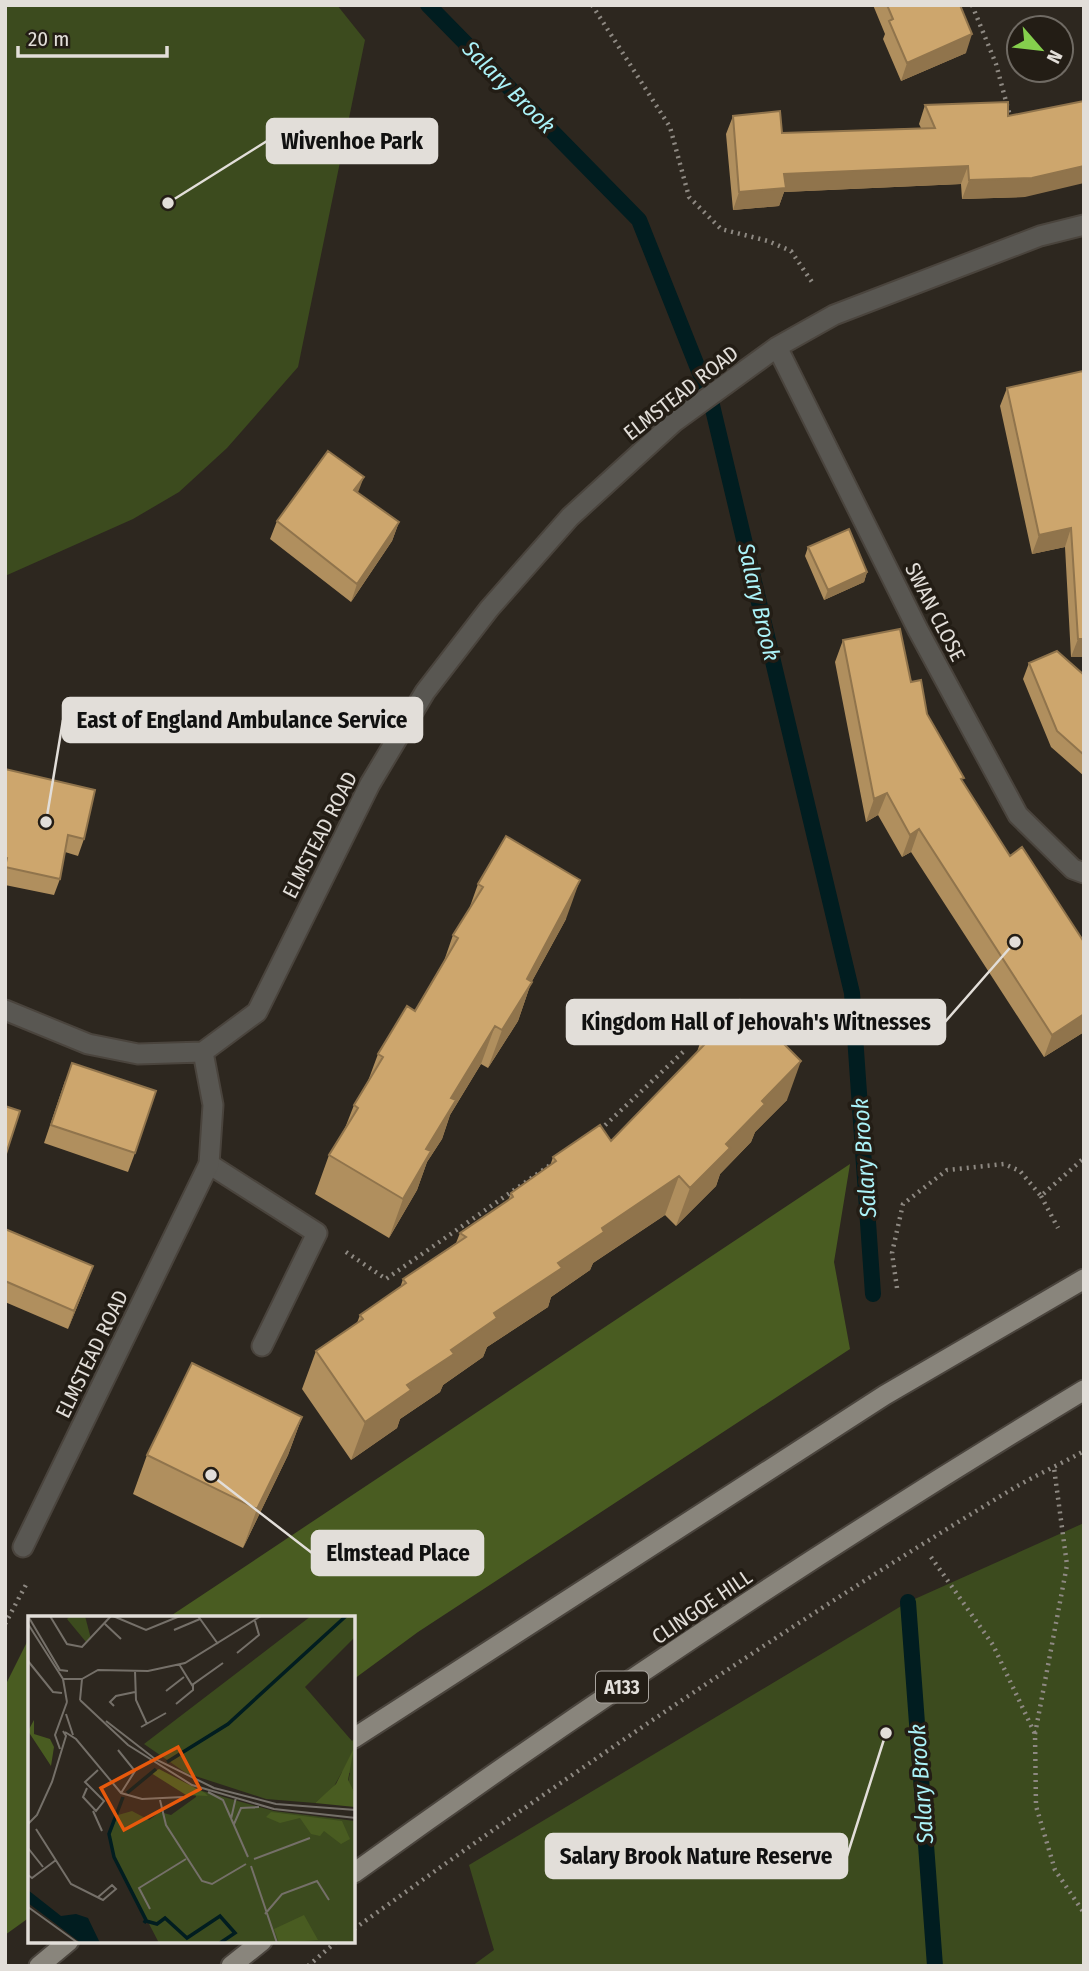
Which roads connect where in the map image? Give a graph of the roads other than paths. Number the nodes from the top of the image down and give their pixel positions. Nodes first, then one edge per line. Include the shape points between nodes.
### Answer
1 (1084, 225) edge
2 (777, 347) junction
3 (1084, 873) edge
4 (5, 1010) edge
5 (204, 1052) junction
6 (209, 1164) junction
7 (1084, 1279) edge
8 (262, 1346) dead end
9 (1084, 1390) edge
10 (23, 1547) road end
11 (355, 1737) edge
12 (355, 1872) edge
13 (67, 1943) edge
14 (260, 1943) edge
15 (39, 1966) edge
16 (231, 1966) edge

1 - 2 street, ELMSTEAD ROAD via 1040,236 834,315
2 - 3 street, SWAN CLOSE via 918,630 1018,815 1073,869
2 - 5 street, ELMSTEAD ROAD via 674,422 570,517 489,609 425,692 370,784 257,1012
4 - 5 street via 88,1044 138,1054
5 - 6 street, ELMSTEAD ROAD via 213,1105
6 - 8 street via 317,1233
6 - 10 street, ELMSTEAD ROAD
7 - 11 main road via 885,1395
9 - 12 main road, CLINGOE HILL / A133 via 894,1506 498,1770
13 - 15 main road
14 - 16 main road

